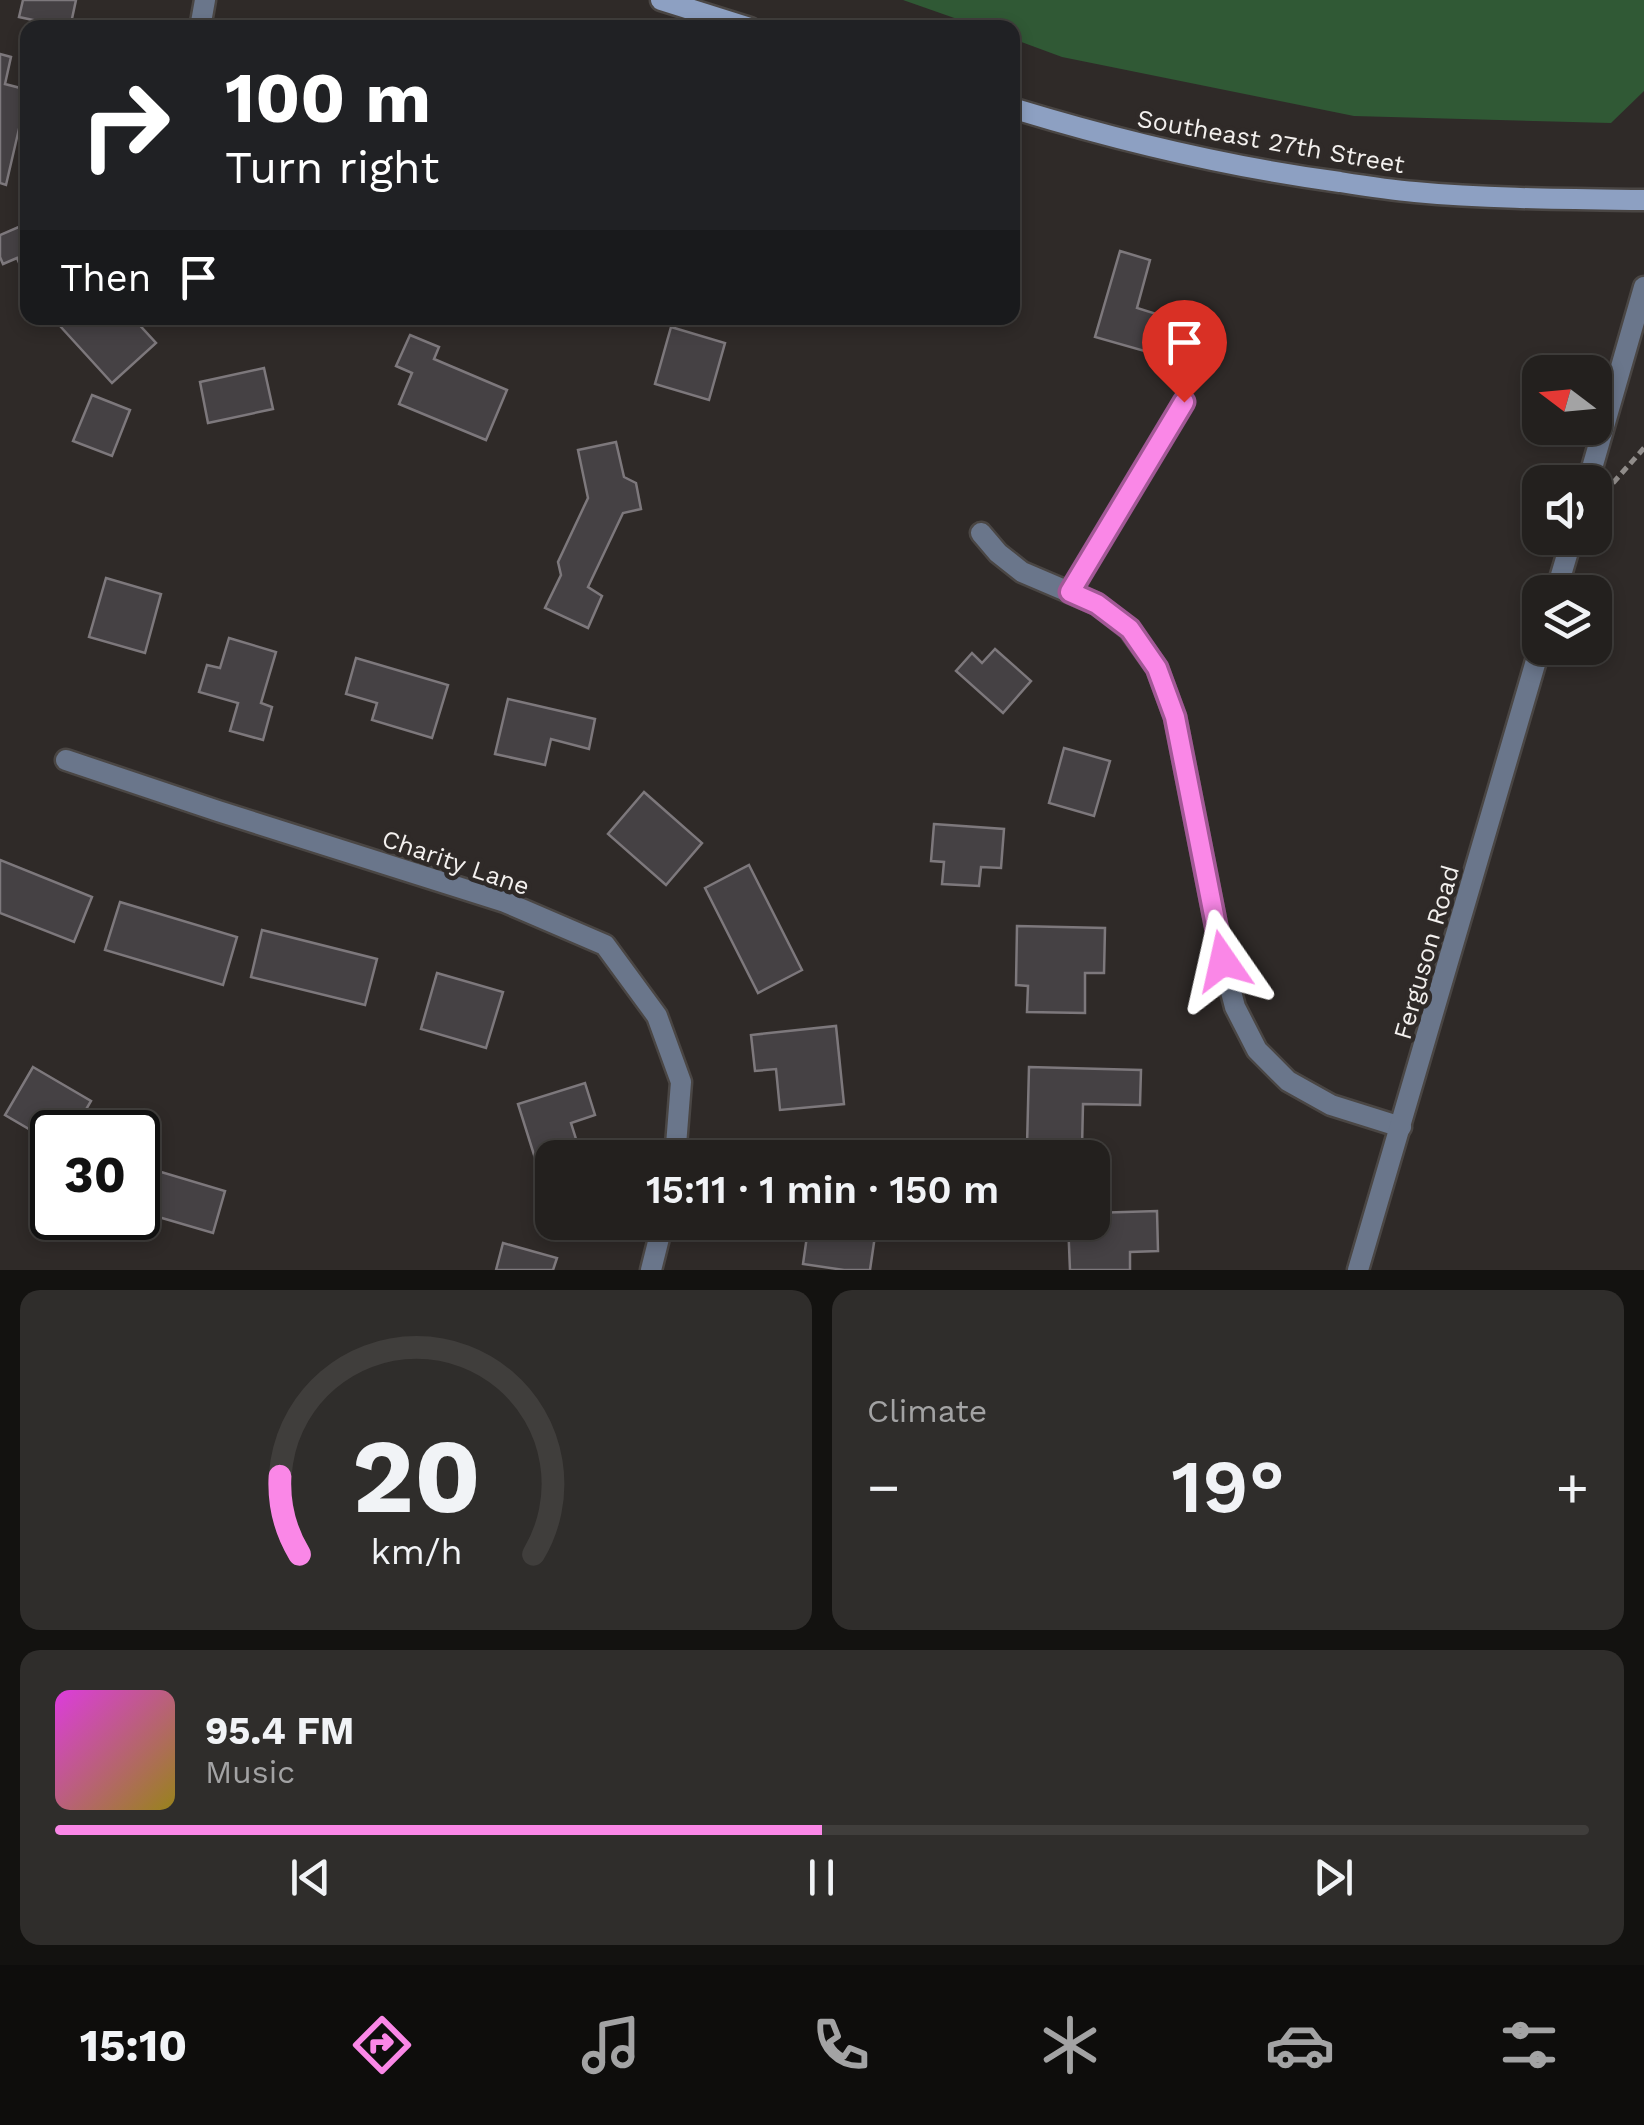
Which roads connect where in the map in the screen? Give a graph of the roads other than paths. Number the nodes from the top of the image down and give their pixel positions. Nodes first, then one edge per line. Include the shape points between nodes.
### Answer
1 (660, 0) edge
2 (724, 20) edge
3 (1020, 110) edge
4 (1644, 200) edge
5 (1644, 286) edge
6 (1184, 402) dead end
7 (1603, 465) edge
8 (981, 533) dead end
9 (1070, 592) junction
10 (1535, 665) edge
11 (66, 760) dead end
12 (1402, 1126) junction
13 (677, 1140) edge
14 (658, 1240) edge
15 (651, 1270) edge
16 (1358, 1270) edge

1 - 2 main road
3 - 4 main road, Southeast 27th Street via 1201,159 1307,178 1412,192
5 - 7 street
6 - 9 lane
8 - 9 street via 1022,572
9 - 12 street via 1130,629 1157,668 1175,717 1223,961 1257,1050 1288,1081 1331,1104
10 - 12 street, Ferguson Road
11 - 13 street, Charity Lane via 505,902 605,945 657,1016 682,1082
12 - 16 street, Ferguson Road
14 - 15 street

